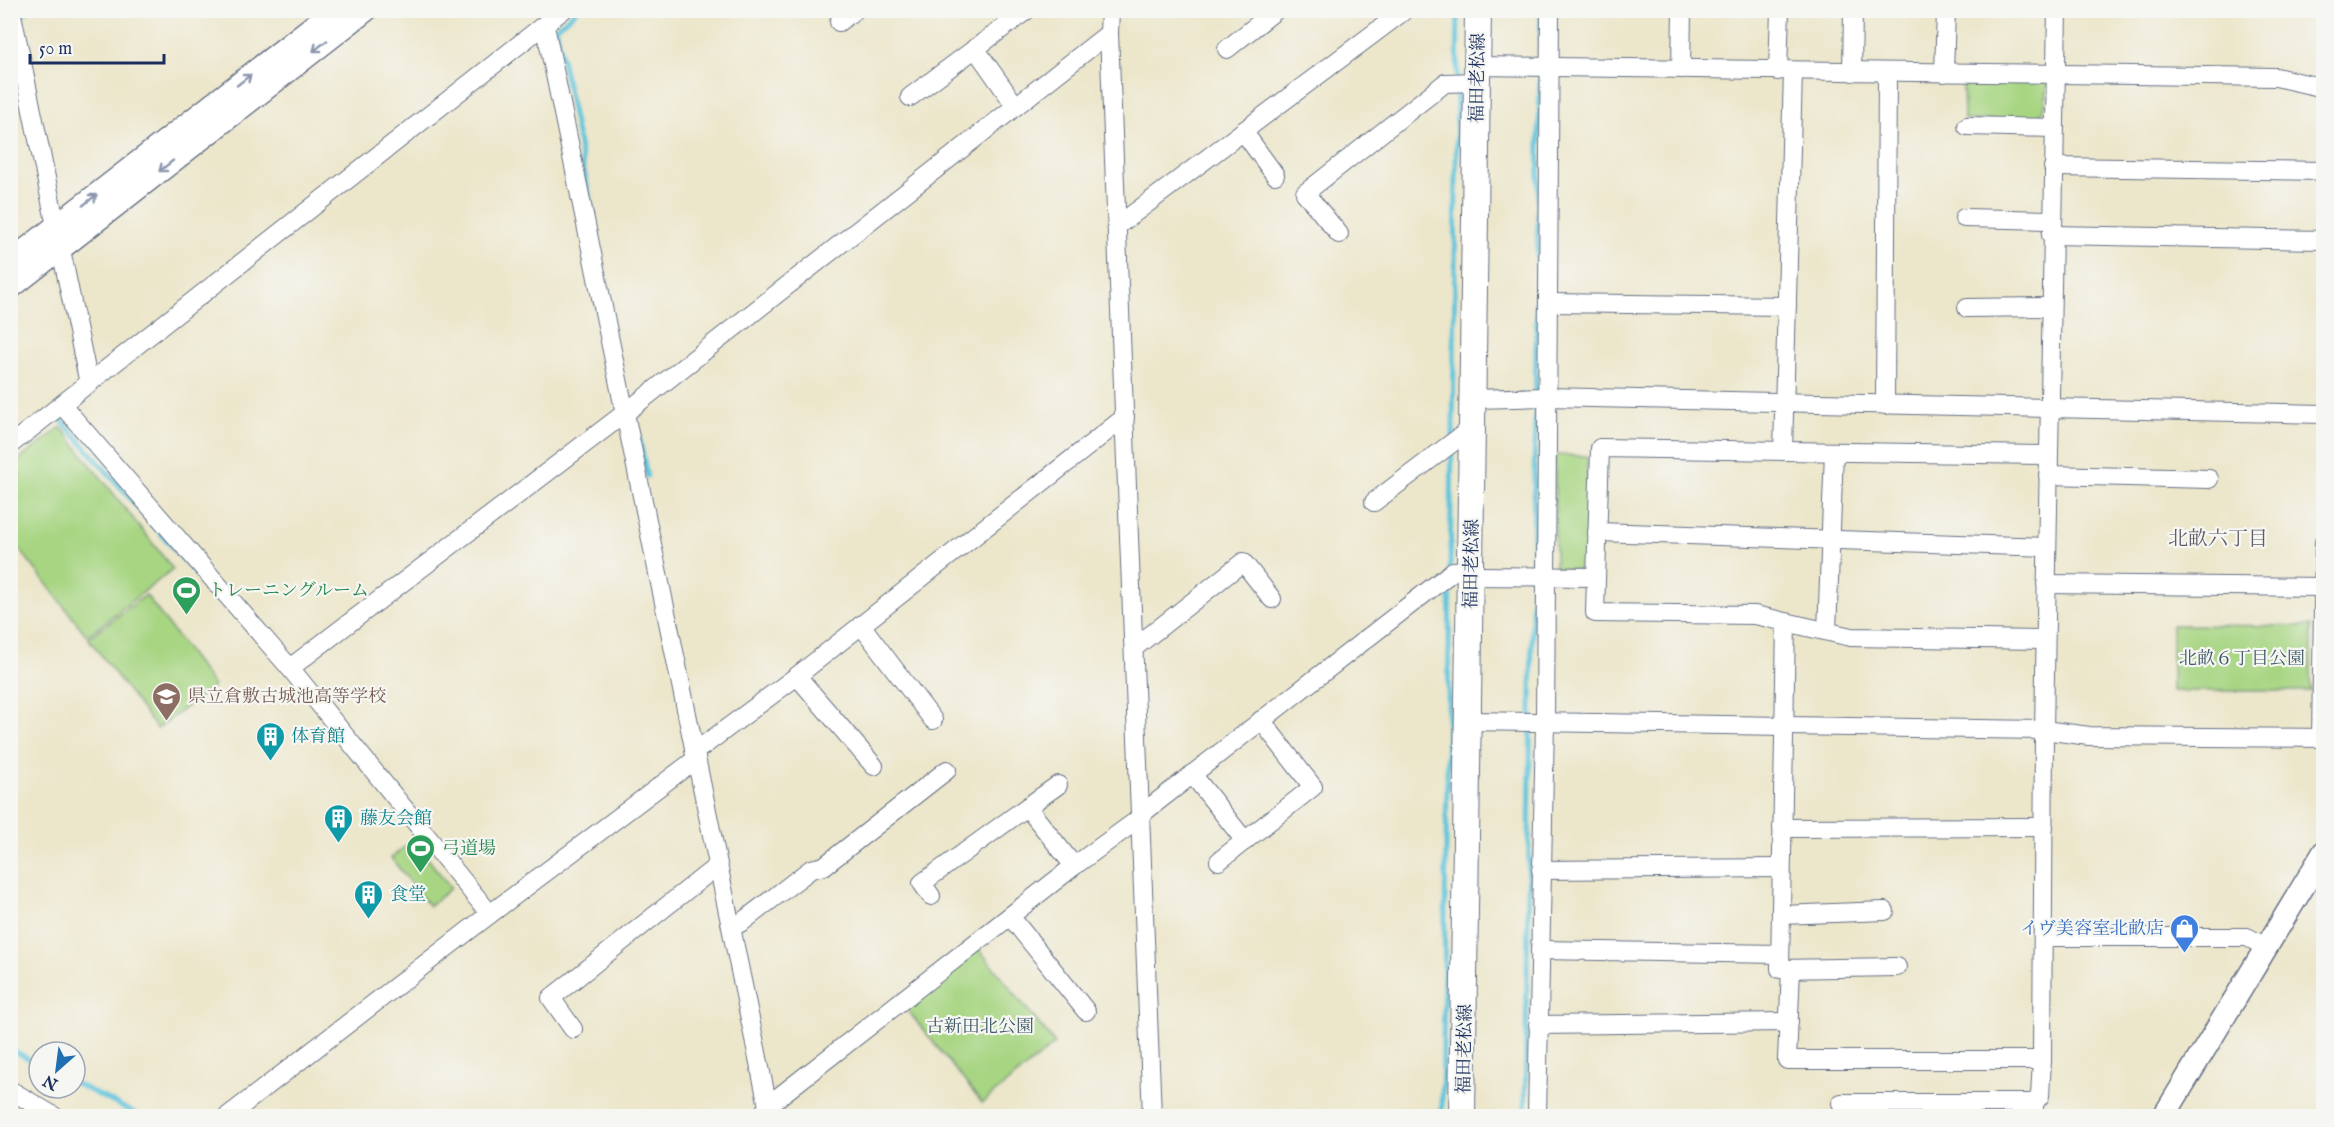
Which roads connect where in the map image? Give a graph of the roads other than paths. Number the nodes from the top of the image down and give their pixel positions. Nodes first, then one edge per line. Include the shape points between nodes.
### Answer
1 (334, 10) edge
2 (366, 10) edge
3 (563, 10) edge
4 (855, 10) edge
5 (1027, 10) edge
6 (1276, 10) edge
7 (1406, 10) edge
8 (1478, 10) edge
9 (1550, 10) edge
10 (1683, 10) edge
11 (1780, 10) edge
12 (1853, 10) edge
13 (1946, 10) edge
14 (2057, 10) edge
15 (12, 15) edge
16 (839, 22) dead end
17 (1109, 25) edge
18 (545, 26) junction
19 (975, 48) junction
20 (1227, 49) dead end
21 (1549, 67) junction
22 (1681, 69) junction
23 (1785, 71) junction
24 (1852, 72) junction
25 (1887, 72) junction
26 (1944, 73) junction
27 (2054, 75) junction
28 (1467, 78) junction
29 (2324, 88) edge
30 (910, 97) dead end
31 (1015, 105) junction
32 (1967, 126) dead end
33 (2053, 128) junction
34 (1243, 131) junction
35 (2053, 167) junction
36 (2324, 171) edge
37 (1275, 175) dead end
38 (1964, 218) dead end
39 (56, 226) junction
40 (1117, 226) junction
41 (2052, 228) junction
42 (1339, 234) dead end
43 (2324, 240) edge
44 (60, 249) junction
45 (10, 262) edge
46 (10, 288) edge
47 (1548, 303) junction
48 (1787, 306) junction
49 (2050, 307) junction
50 (1967, 308) dead end
51 (85, 387) junction
52 (1540, 398) junction
53 (1473, 399) junction
54 (1785, 403) junction
55 (1885, 405) junction
56 (65, 409) junction
57 (630, 409) junction
58 (2049, 409) junction
59 (2324, 414) edge
60 (1120, 421) junction
61 (1459, 438) junction
62 (10, 445) edge
63 (1783, 451) junction
64 (1834, 452) junction
65 (2048, 455) junction
66 (2048, 476) junction
67 (2210, 480) dead end
68 (1374, 502) dead end
69 (1597, 532) junction
70 (1831, 540) junction
71 (2324, 542) edge
72 (2047, 547) junction
73 (1460, 573) junction
74 (1538, 577) junction
75 (1596, 577) junction
76 (2046, 584) junction
77 (2323, 587) edge
78 (1272, 599) dead end
79 (1786, 622) junction
80 (861, 625) junction
81 (1827, 631) junction
82 (2045, 640) junction
83 (1134, 648) junction
84 (290, 668) junction
85 (796, 676) junction
86 (933, 720) dead end
87 (1262, 720) junction
88 (1467, 721) junction
89 (1536, 722) junction
90 (1784, 725) junction
91 (2044, 730) junction
92 (2322, 738) edge
93 (698, 751) junction
94 (874, 766) dead end
95 (947, 770) dead end
96 (1192, 774) junction
97 (1058, 785) dead end
98 (1027, 807) junction
99 (1136, 820) junction
100 (1782, 828) junction
101 (2044, 828) junction
102 (1245, 841) junction
103 (2324, 852) edge
104 (1219, 861) dead end
105 (717, 866) junction
106 (1074, 866) junction
107 (1781, 868) junction
108 (1541, 870) junction
109 (930, 896) dead end
110 (1885, 911) dead end
111 (490, 914) junction
112 (1781, 915) junction
113 (1010, 916) junction
114 (736, 925) junction
115 (2043, 937) junction
116 (2266, 947) junction
117 (1540, 950) junction
118 (1786, 962) junction
119 (1897, 967) dead end
120 (1086, 1011) dead end
121 (1789, 1022) junction
122 (1538, 1025) junction
123 (573, 1029) dead end
124 (2042, 1060) junction
125 (13, 1097) edge
126 (1841, 1103) dead end
127 (769, 1109) edge
128 (2034, 1110) edge
129 (54, 1116) edge
130 (228, 1116) edge
131 (1152, 1116) edge
132 (1462, 1116) edge
133 (1537, 1116) edge
134 (2164, 1116) edge

39 -> 1 street
2 -> 44 street
3 - 18 street
4 - 16 street
5 - 19 street
6 - 20 street
7 - 34 street
8 - 28 main road, 福田老松線
9 - 21 street
10 - 22 street
11 - 23 street
12 - 24 street
13 - 26 street
14 - 27 street
15 - 39 street
17 - 31 street
17 - 40 street
18 - 51 street
18 - 57 street
19 - 30 street
19 - 31 street
21 - 22 street
21 - 28 street
21 - 47 street
22 - 23 street
23 - 24 street
23 - 48 street
24 - 25 street
25 - 26 street
25 - 55 street
26 - 27 street
27 - 29 street via 2276,77
27 - 33 street
28 - 42 street via 1445,83 1305,193
28 - 53 main road, 福田老松線
31 - 57 street
32 - 33 street
33 - 35 street
34 - 37 street
34 - 40 street
35 - 36 street
35 - 41 street
38 - 41 street
39 - 44 street
39 - 45 street
40 - 60 street
41 - 43 street
41 - 49 street
44 - 46 street
44 - 51 street
47 - 48 street
47 - 52 street
48 - 54 street
49 - 50 street
49 - 58 street
51 - 56 street
52 - 53 street
52 - 54 street
52 - 74 street
53 - 61 main road, 福田老松線
54 - 55 street
54 - 63 street
55 - 58 street
56 - 62 street
56 - 84 street
57 - 84 street
57 - 93 street
58 - 59 street
58 - 65 street
60 - 80 street
60 - 83 street
61 - 68 street
61 - 73 main road, 福田老松線
63 - 64 street
63 - 69 street via 1600,448
64 - 65 street
64 - 70 street
65 - 66 street
66 - 67 street
66 - 72 street
69 - 70 street
69 - 75 street
70 - 72 street
70 - 81 street
71 - 77 street
72 - 76 street
73 - 74 street
73 - 87 street
73 - 88 main road, 福田老松線
74 - 75 street
74 - 89 street
75 - 79 street via 1595,613 1755,615
76 - 77 street
76 - 82 street
77 - 92 street
78 - 83 street via 1243,562
79 - 81 street
79 - 90 street
80 - 85 street
80 - 86 street
81 - 82 street via 1851,637
82 - 91 street
83 - 99 street
84 - 111 street
85 - 93 street
85 - 94 street
87 - 96 street
87 - 102 street via 1313,788
88 - 89 street
88 - 132 main road, 福田老松線
89 - 90 street
89 - 108 street
90 - 91 street
90 - 100 street
91 - 92 street via 2089,736
91 - 101 street
93 - 105 street
93 - 111 street
95 - 114 street via 824,866 811,869
96 - 99 street
96 - 102 street
97 - 98 street
98 - 106 street
98 - 109 street via 922,883
99 - 106 street
99 - 131 street
100 - 101 street
100 - 107 street
101 - 115 street
102 - 104 street
103 - 116 street
105 - 114 street
105 - 123 street via 551,998
106 - 113 street
107 - 108 street
107 - 112 street
108 - 117 street
110 - 112 street
111 - 130 street
112 - 118 street
113 - 120 street
113 - 127 street
114 - 127 street
115 - 116 street via 2247,937
115 - 124 street
116 - 134 street
117 - 118 street
117 - 122 street
118 - 119 street
118 - 121 street
121 - 122 street
121 - 124 street via 1787,1060
122 - 133 street
124 - 128 street via 2040,1096
125 - 129 street
126 - 128 street

